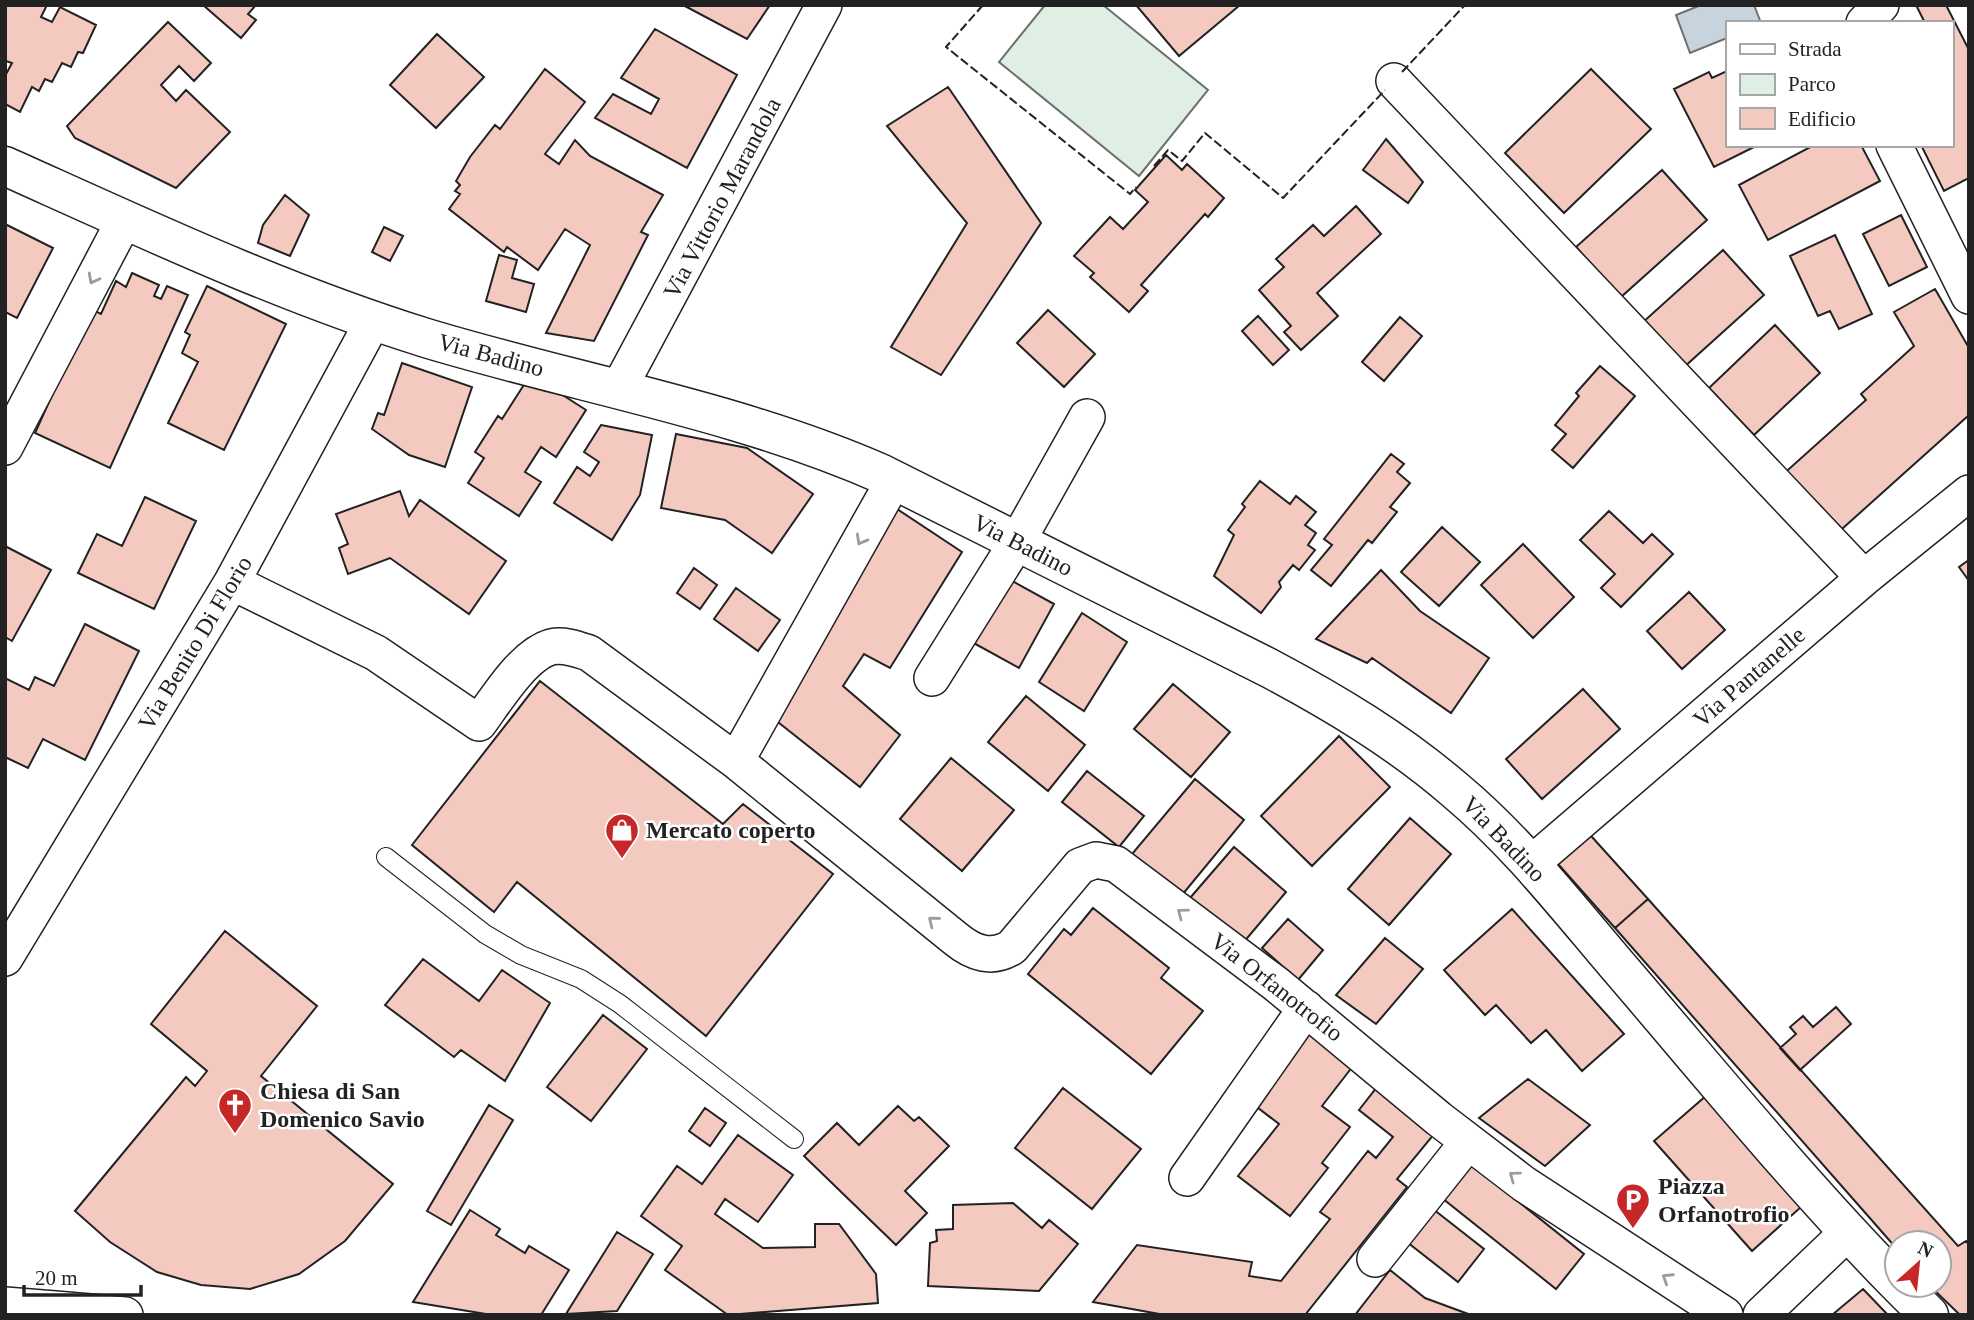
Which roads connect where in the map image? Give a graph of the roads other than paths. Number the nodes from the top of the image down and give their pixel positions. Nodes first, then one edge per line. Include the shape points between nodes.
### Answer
1 (824, 5) edge
2 (1881, 5) edge
3 (1866, 21) edge
4 (1394, 81) dead end
5 (1895, 147) edge
6 (5, 166) edge
7 (125, 219) junction
8 (1969, 296) edge
9 (373, 321) junction
10 (618, 390) junction
11 (1087, 417) dead end
12 (5, 447) edge
13 (894, 480) junction
14 (1969, 493) edge
15 (1017, 542) junction
16 (1864, 578) junction
17 (232, 582) junction
18 (932, 678) dead end
19 (736, 761) junction
20 (386, 857) dead end
21 (1531, 864) junction
22 (5, 958) edge
23 (1306, 1009) junction
24 (794, 1139) dead end
25 (1468, 1142) junction
26 (1187, 1178) dead end
27 (1848, 1231) junction
28 (1376, 1258) dead end
29 (1883, 1268) edge
30 (1913, 1299) edge
31 (5, 1305) edge
32 (51, 1312) edge
33 (125, 1315) edge
34 (1725, 1315) edge
35 (1761, 1315) edge
36 (1928, 1315) edge

1 - 10 street, Via Vittorio Marandola
2 - 3 street
4 - 16 street
5 - 8 street
6 - 7 street, Via Badino
7 - 9 street, Via Badino
7 -> 12 street
9 - 10 street, Via Badino
9 - 17 street, Via Benito Di Florio
10 - 13 street, Via Badino via 777,433
11 - 15 street
13 - 15 street, Via Badino
13 -> 19 street
14 - 16 street, Via Pantanelle
15 - 18 street
15 - 21 street, Via Badino via 1269,668 1359,719 1454,789
16 - 21 street, Via Pantanelle
17 - 19 street via 376,653 479,723 531,659 552,647 576,648 602,662
17 - 22 street, Via Benito Di Florio
23 -> 19 street, Via Orfanotrofio via 1124,869 1105,860 1080,866 1021,939 1004,953 990,955 967,948
20 - 24 lane via 498,942 614,999
21 - 27 street, Via Badino
23 - 25 street, Via Orfanotrofio
23 - 26 street
25 - 28 street
34 -> 25 street, Via Orfanotrofio
27 - 29 street, Via Badino
27 - 35 street
30 - 36 street, Via Badino
31 - 32 street
32 - 33 street

